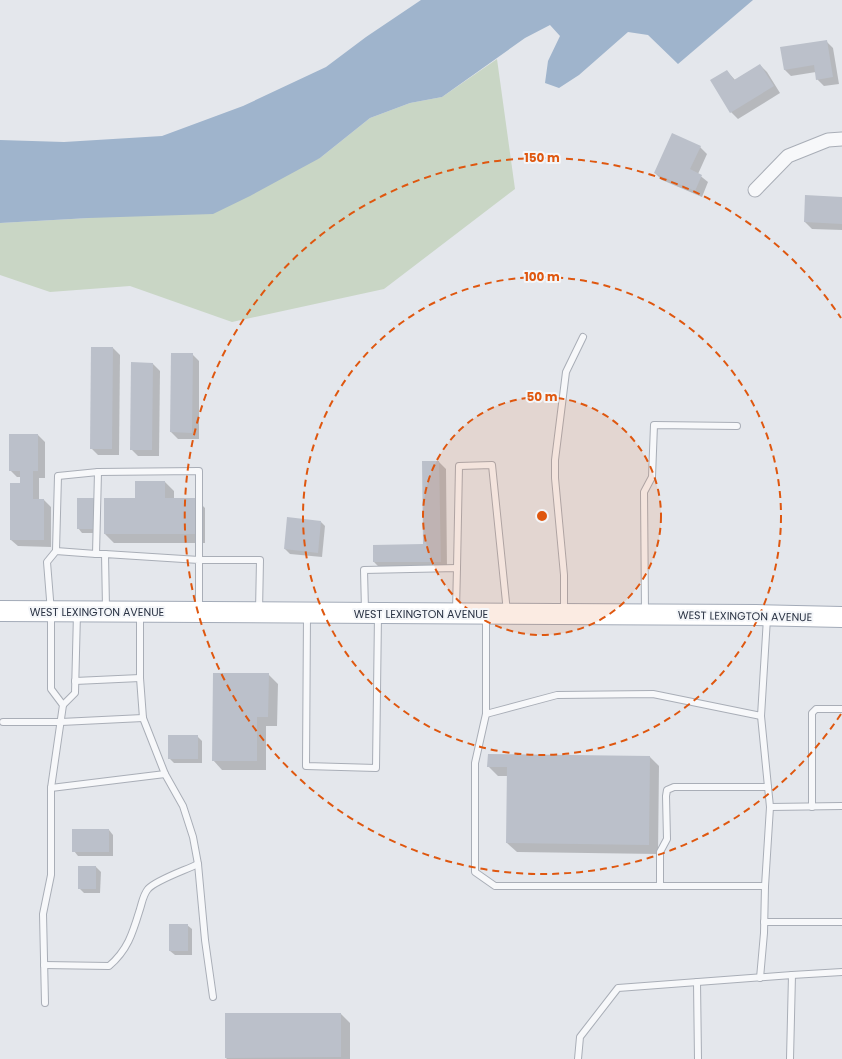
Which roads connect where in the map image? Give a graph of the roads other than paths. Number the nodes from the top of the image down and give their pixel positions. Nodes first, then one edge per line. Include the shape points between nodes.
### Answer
1 (842, 139) edge
2 (755, 190) dead end
3 (583, 337) dead end
4 (737, 426) dead end
5 (98, 472) junction
6 (56, 551) junction
7 (96, 554) junction
8 (106, 554) junction
9 (199, 560) junction
10 (457, 568) junction
11 (0, 611) edge
12 (51, 612) junction
13 (77, 612) junction
14 (106, 612) junction
15 (140, 612) junction
16 (199, 612) junction
17 (259, 613) junction
18 (308, 613) junction
19 (372, 613) junction
20 (456, 614) junction
21 (486, 614) junction
22 (507, 614) junction
23 (564, 614) junction
24 (645, 615) junction
25 (768, 616) junction
26 (842, 617) edge
27 (140, 678) junction
28 (75, 681) junction
29 (63, 705) junction
30 (842, 710) edge
31 (486, 714) junction
32 (761, 716) junction
33 (143, 718) junction
34 (3, 722) dead end
35 (61, 722) junction
36 (165, 774) junction
37 (768, 787) junction
38 (51, 788) junction
39 (842, 806) edge
40 (770, 807) junction
41 (812, 807) junction
42 (198, 864) junction
43 (660, 886) junction
44 (764, 886) junction
45 (764, 922) junction
46 (842, 922) edge
47 (44, 965) junction
48 (842, 972) edge
49 (792, 975) junction
50 (760, 978) junction
51 (697, 982) junction
52 (213, 997) dead end
53 (45, 1003) dead end
54 (578, 1059) edge
55 (698, 1059) edge
56 (790, 1059) edge

1 - 2 street via 828,140 788,156
3 - 23 lane via 566,372 555,460 564,575
4 - 24 lane via 654,425 652,477 644,492
5 - 6 lane via 58,476
5 - 7 lane
5 - 9 lane via 199,471
6 - 7 lane
6 - 12 lane via 47,562
7 - 8 lane
8 - 9 lane
8 - 14 lane
9 - 16 lane
9 - 17 lane via 260,560
10 - 19 lane via 364,570
10 - 20 lane
10 - 22 lane via 459,466 492,465
11 - 12 main road, WEST LEXINGTON AVENUE
12 - 13 main road, WEST LEXINGTON AVENUE
12 - 29 lane via 51,689
13 - 14 main road, WEST LEXINGTON AVENUE
13 - 28 lane
14 - 15 main road, WEST LEXINGTON AVENUE
15 - 16 main road, WEST LEXINGTON AVENUE
15 - 27 lane
16 - 17 main road, WEST LEXINGTON AVENUE
17 - 18 main road, WEST LEXINGTON AVENUE
18 - 19 main road, WEST LEXINGTON AVENUE
18 - 19 lane via 306,766 376,768
19 - 20 main road, WEST LEXINGTON AVENUE
20 - 21 main road, WEST LEXINGTON AVENUE
21 - 22 main road, WEST LEXINGTON AVENUE
21 - 31 lane
22 - 23 main road, WEST LEXINGTON AVENUE
23 - 24 main road, WEST LEXINGTON AVENUE
24 - 25 main road, WEST LEXINGTON AVENUE
25 - 26 main road, WEST LEXINGTON AVENUE
25 - 32 lane
27 - 28 lane
27 - 33 lane
28 - 29 lane via 75,693
29 - 35 lane
30 - 41 lane via 816,709 812,713
31 - 32 lane via 557,695 653,694
31 - 43 lane via 475,763 475,872 495,886
32 - 37 lane
33 - 35 lane
33 - 36 lane
34 - 35 lane
35 - 38 lane
36 - 38 lane
36 - 42 lane via 183,806
37 - 40 lane
37 - 43 lane via 674,787 668,790 667,839 660,852
38 - 47 lane via 51,874 43,914
39 - 41 lane
40 - 41 lane
40 - 44 lane
42 - 47 lane via 148,889 130,940 118,959 109,966
42 - 52 lane
43 - 44 lane
44 - 45 lane
45 - 46 lane
45 - 50 lane
47 - 53 lane
48 - 49 lane
49 - 50 lane
49 - 56 lane
50 - 51 lane
51 - 54 lane via 618,988 580,1037
51 - 55 lane

